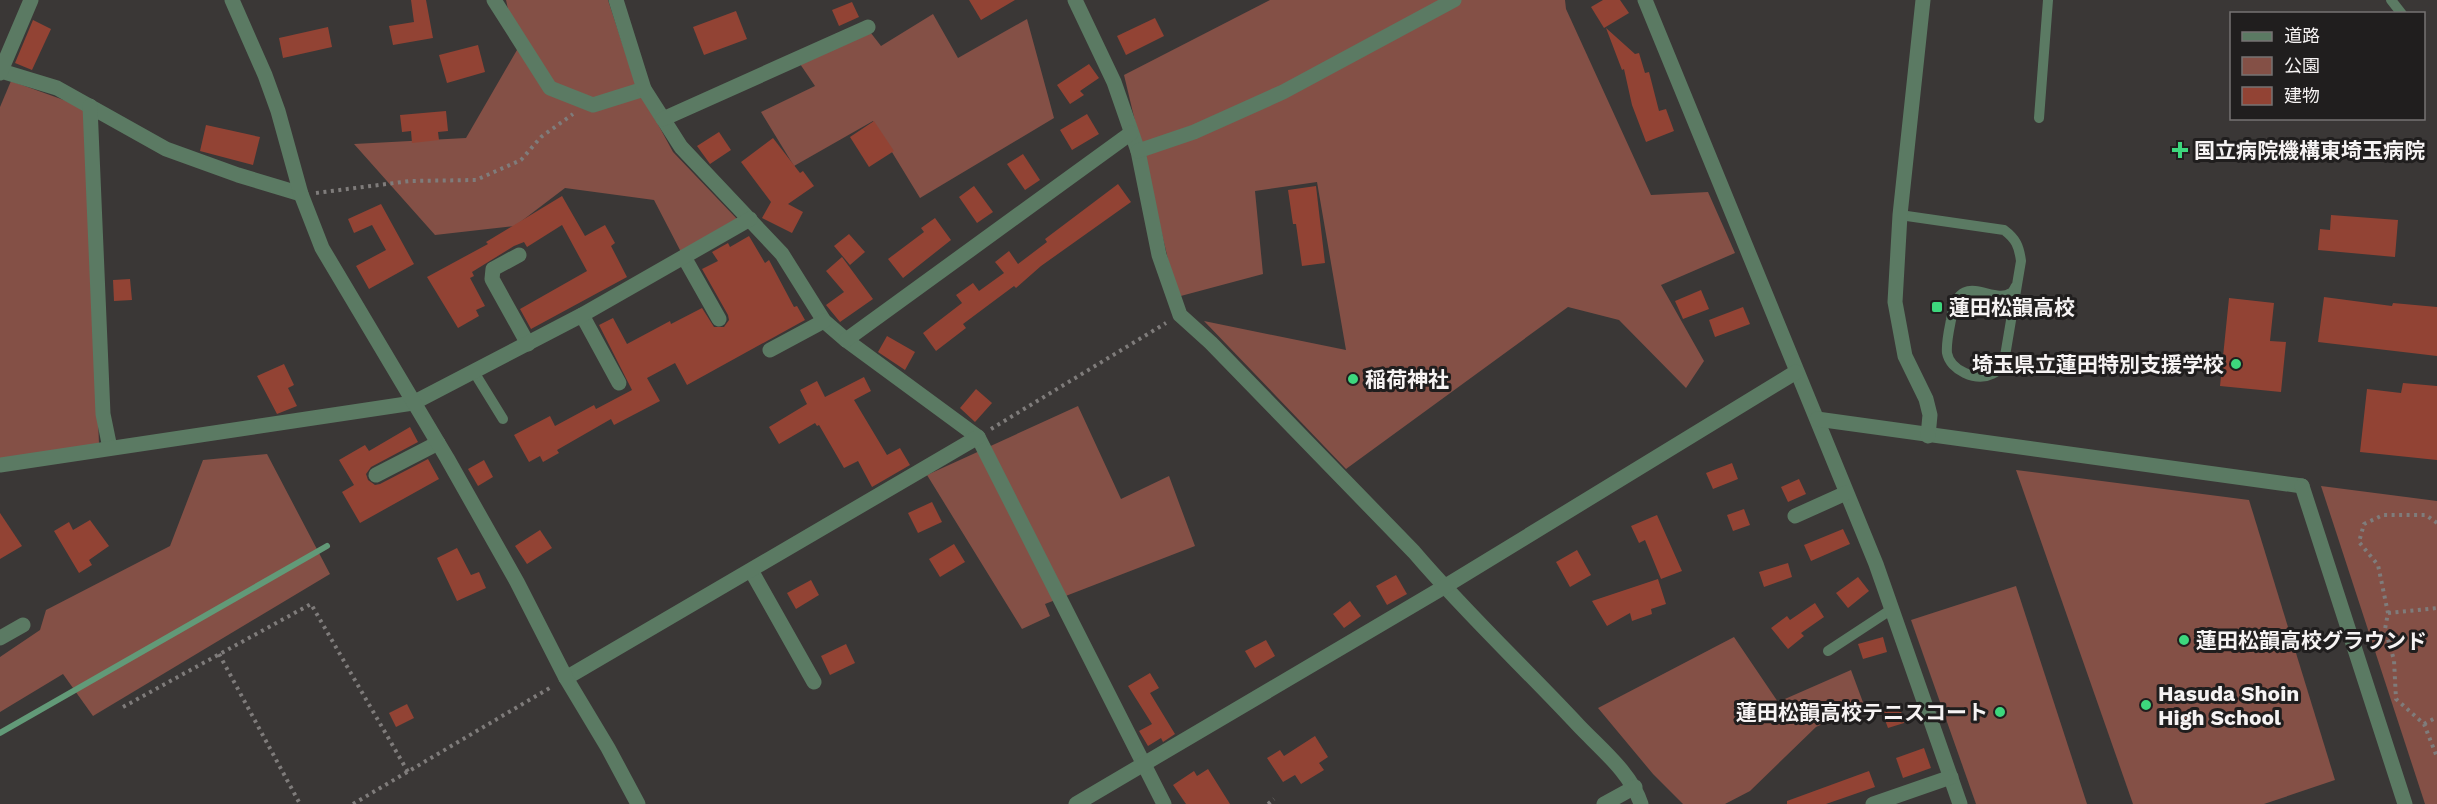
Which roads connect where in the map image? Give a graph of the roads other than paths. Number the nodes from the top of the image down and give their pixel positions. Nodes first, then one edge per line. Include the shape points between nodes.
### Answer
1 (31, 0) edge
2 (232, 0) edge
3 (494, 0) edge
4 (616, 0) edge
5 (1075, 0) edge
6 (1454, 0) edge
7 (1645, 0) edge
8 (1923, 0) edge
9 (2048, 0) edge
10 (2391, 0) edge
11 (2400, 12) edge
12 (868, 27) dead end
13 (0, 72) edge
14 (644, 88) junction
15 (90, 106) junction
16 (2039, 118) dead end
17 (663, 119) junction
18 (1131, 133) junction
19 (1137, 151) junction
20 (301, 194) junction
21 (1900, 215) junction
22 (750, 219) junction
23 (519, 255) dead end
24 (684, 257) junction
25 (2016, 286) junction
26 (582, 315) junction
27 (719, 319) dead end
28 (824, 321) junction
29 (846, 340) junction
30 (528, 344) junction
31 (770, 350) dead end
32 (474, 372) junction
33 (1796, 372) junction
34 (619, 383) dead end
35 (413, 403) junction
36 (503, 419) dead end
37 (1817, 419) junction
38 (1928, 436) junction
39 (978, 437) junction
40 (438, 443) junction
41 (110, 448) junction
42 (0, 465) edge
43 (376, 475) dead end
44 (1846, 493) junction
45 (1795, 516) dead end
46 (752, 572) junction
47 (1444, 587) junction
48 (1892, 609) junction
49 (23, 625) dead end
50 (0, 638) edge
51 (1828, 651) dead end
52 (566, 678) junction
53 (814, 682) dead end
54 (1142, 765) junction
55 (1951, 777) junction
56 (1635, 787) junction
57 (639, 804) edge
58 (1076, 804) edge
59 (1164, 804) edge
60 (1604, 804) edge
61 (1641, 804) edge
62 (1873, 804) edge
63 (1960, 804) edge
64 (2405, 804) edge

1 - 13 street
2 - 20 street via 278,111
3 - 14 street via 550,88 593,105
4 - 14 street
5 - 18 street via 1114,82
6 - 19 street via 1283,92 1194,132
7 - 33 street
8 - 21 street
9 - 16 lane
10 - 11 lane
12 - 17 street
13 - 15 street via 57,88
14 - 17 street
15 - 20 street via 166,149
15 - 41 street via 103,414
17 - 22 street via 681,147
18 - 19 street
18 - 29 street
19 - 47 street via 1159,255 1180,315 1390,527
20 - 35 street via 322,248
21 - 25 lane via 2004,230 2020,247
21 - 38 street via 1894,302 1905,356 1926,399 1930,415
22 - 24 street
22 - 28 street via 782,254
23 - 30 street via 493,269 492,279
24 - 26 street
24 - 27 street
25 - 25 lane via 2001,367 1985,376 1961,372 1954,367 1947,350 1956,299 1974,290 2010,294
26 - 30 street
26 - 34 street
28 - 29 street
28 - 31 street
29 - 39 street
30 - 32 street
32 - 35 street
32 - 36 lane
33 - 37 street
33 - 47 street
35 - 40 street
35 - 41 street
37 - 38 street
37 - 44 street
38 - 64 street via 2301,486
39 - 46 street
39 - 54 street
40 - 43 street
40 - 52 street
41 - 42 street
44 - 45 street
44 - 48 street
46 - 52 street
46 - 53 street
47 - 54 street
47 - 56 street
48 - 51 lane
48 - 55 street
49 - 50 street
52 - 57 street
54 - 58 street
54 - 59 street
55 - 62 street
55 - 63 street
56 - 60 street
56 - 61 street

